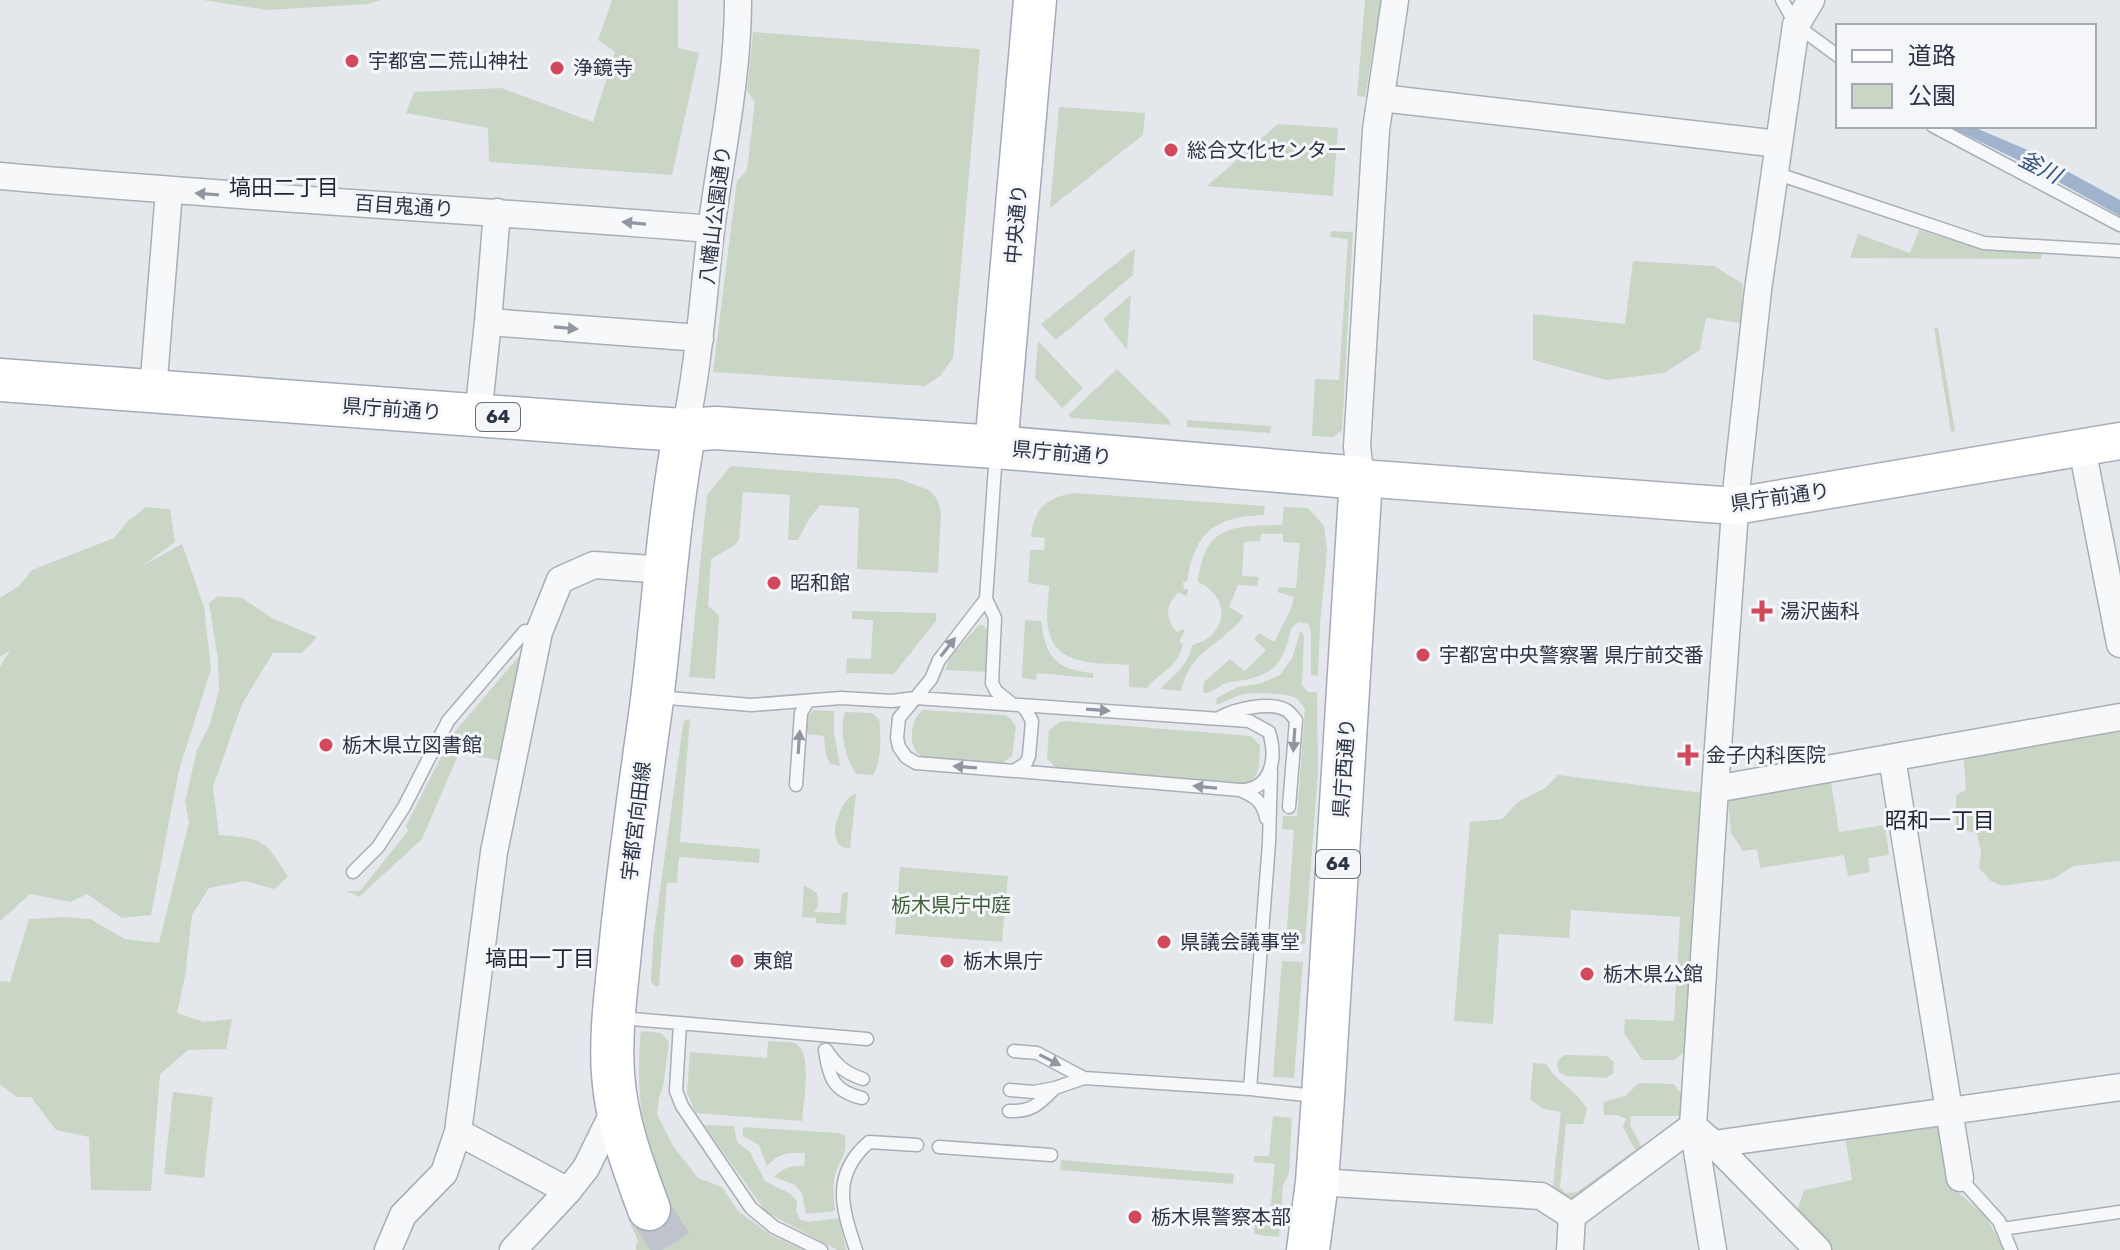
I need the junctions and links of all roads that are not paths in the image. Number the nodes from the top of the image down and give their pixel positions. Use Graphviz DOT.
graph roads {
  1 [pos="738,0"];
  2 [pos="1035,0"];
  3 [pos="1395,0"];
  4 [pos="1782,0"];
  5 [pos="1811,0"];
  6 [pos="1796,25"];
  7 [pos="1836,55"];
  8 [pos="1381,98"];
  9 [pos="1937,128"];
  10 [pos="1779,144"];
  11 [pos="1775,173"];
  12 [pos="0,176"];
  13 [pos="169,191"];
  14 [pos="497,212"];
  15 [pos="2120,225"];
  16 [pos="711,229"];
  17 [pos="2120,251"];
  18 [pos="488,322"];
  19 [pos="700,338"];
  20 [pos="0,380"];
  21 [pos="153,391"];
  22 [pos="478,416"];
  23 [pos="685,430"];
  24 [pos="2120,441"];
  25 [pos="996,447"];
  26 [pos="2082,448"];
  27 [pos="1361,478"];
  28 [pos="1735,506"];
  29 [pos="666,570"];
  30 [pos="986,599"];
  31 [pos="539,632"];
  32 [pos="2120,644"];
  33 [pos="915,698"];
  34 [pos="808,701"];
  35 [pos="1017,705"];
  36 [pos="646,715"];
  37 [pos="2120,717"];
  38 [pos="1217,719"];
  39 [pos="1892,758"];
  40 [pos="1014,771"];
  41 [pos="1271,771"];
  42 [pos="796,785"];
  43 [pos="1715,789"];
  44 [pos="1240,790"];
  45 [pos="1289,807"];
  46 [pos="1269,833"];
  47 [pos="353,872"];
  48 [pos="613,1017"];
  49 [pos="680,1023"];
  50 [pos="826,1035"];
  51 [pos="867,1039"];
  52 [pos="825,1050"];
  53 [pos="1014,1051"];
  54 [pos="1084,1078"];
  55 [pos="863,1079"];
  56 [pos="2120,1087"];
  57 [pos="1055,1088"];
  58 [pos="1250,1089"];
  59 [pos="1010,1090"];
  60 [pos="1323,1097"];
  61 [pos="862,1098"];
  62 [pos="618,1103"];
  63 [pos="1009,1111"];
  64 [pos="1948,1111"];
  65 [pos="1693,1126"];
  66 [pos="458,1132"];
  67 [pos="1714,1144"];
  68 [pos="917,1145"];
  69 [pos="939,1147"];
  70 [pos="1051,1155"];
  71 [pos="1960,1178"];
  72 [pos="1317,1182"];
  73 [pos="568,1191"];
  74 [pos="649,1209"];
  75 [pos="2120,1212"];
  76 [pos="1572,1216"];
  77 [pos="2002,1229"];
  78 [pos="388,1250"];
  79 [pos="513,1250"];
  80 [pos="821,1250"];
  81 [pos="856,1250"];
  82 [pos="1308,1250"];
  83 [pos="1570,1250"];
  84 [pos="1713,1250"];
  85 [pos="1818,1250"];
  86 [pos="2011,1250"];
  1 -- 16 [label="street, 八幡山公園通り"];
  2 -- 25 [label="main road, 中央通り"];
  3 -- 8 [label="street"];
  4 -- 6 [label="lane"];
  5 -- 6 [label="street"];
  6 -- 7 [label="lane"];
  6 -- 10 [label="street"];
  8 -- 10 [label="street"];
  8 -- 27 [label="street"];
  9 -- 15 [label="lane"];
  10 -- 11 [label="street"];
  11 -- 17 [label="lane"];
  11 -- 28 [label="street"];
  12 -- 13 [label="street, 百目鬼通り"];
  14 -- 13 [label="street, 百目鬼通り, one-way"];
  13 -- 21 [label="street"];
  16 -- 14 [label="street, 百目鬼通り, one-way"];
  14 -- 18 [label="street"];
  16 -- 19 [label="street, 八幡山公園通り"];
  18 -- 19 [label="street, one-way"];
  18 -- 22 [label="street"];
  19 -- 23 [label="street, 八幡山公園通り"];
  20 -- 21 [label="main road, 県庁前通り / 64"];
  21 -- 22 [label="main road, 県庁前通り / 64"];
  22 -- 23 [label="main road, 県庁前通り / 64"];
  23 -- 25 [label="main road, 県庁前通り / 64"];
  23 -- 29 [label="main road, 宇都宮向田線"];
  24 -- 26 [label="street, 県庁前通り"];
  25 -- 27 [label="main road, 県庁前通り / 64"];
  25 -- 30 [label="lane"];
  26 -- 28 [label="street, 県庁前通り"];
  26 -- 32 [label="street"];
  27 -- 28 [label="street, 県庁前通り"];
  27 -- 60 [label="main road, 県庁西通り / 64"];
  28 -- 43 [label="street"];
  29 -- 31 [label="street"];
  29 -- 36 [label="main road, 宇都宮向田線"];
  33 -- 30 [label="lane, one-way"];
  30 -- 35 [label="lane"];
  31 -- 47 [label="lane"];
  31 -- 66 [label="street"];
  33 -- 34 [label="lane"];
  33 -- 35 [label="lane"];
  40 -- 33 [label="lane, one-way"];
  34 -- 36 [label="lane"];
  42 -- 34 [label="lane, one-way"];
  35 -- 38 [label="lane, one-way"];
  35 -- 40 [label="lane"];
  36 -- 48 [label="main road, 宇都宮向田線"];
  37 -- 39 [label="street"];
  38 -- 41 [label="lane"];
  38 -- 45 [label="lane, one-way"];
  39 -- 43 [label="street"];
  39 -- 64 [label="street"];
  44 -- 40 [label="lane, one-way"];
  41 -- 44 [label="lane"];
  41 -- 46 [label="lane"];
  43 -- 65 [label="street"];
  44 -- 46 [label="lane"];
  46 -- 58 [label="lane"];
  48 -- 49 [label="lane"];
  48 -- 62 [label="main road, 宇都宮向田線"];
  49 -- 50 [label="lane"];
  49 -- 80 [label="lane"];
  50 -- 51 [label="lane"];
  50 -- 52 [label="lane"];
  52 -- 55 [label="lane"];
  52 -- 61 [label="lane"];
  53 -- 54 [label="lane, one-way"];
  54 -- 57 [label="lane"];
  54 -- 58 [label="lane"];
  56 -- 64 [label="street"];
  57 -- 59 [label="lane"];
  57 -- 63 [label="lane"];
  58 -- 60 [label="lane"];
  60 -- 72 [label="main road, 県庁西通り / 64"];
  62 -- 73 [label="street"];
  62 -- 74 [label="main road, 宇都宮向田線"];
  64 -- 67 [label="street"];
  64 -- 71 [label="street"];
  65 -- 67 [label="street"];
  65 -- 76 [label="street"];
  65 -- 84 [label="street"];
  66 -- 73 [label="street"];
  66 -- 78 [label="street"];
  67 -- 85 [label="street"];
  68 -- 81 [label="lane"];
  69 -- 70 [label="lane"];
  71 -- 77 [label="lane"];
  72 -- 76 [label="street"];
  72 -- 82 [label="main road, 県庁西通り / 64"];
  73 -- 79 [label="street"];
  75 -- 77 [label="lane"];
  76 -- 83 [label="street"];
  77 -- 86 [label="lane"];
}
